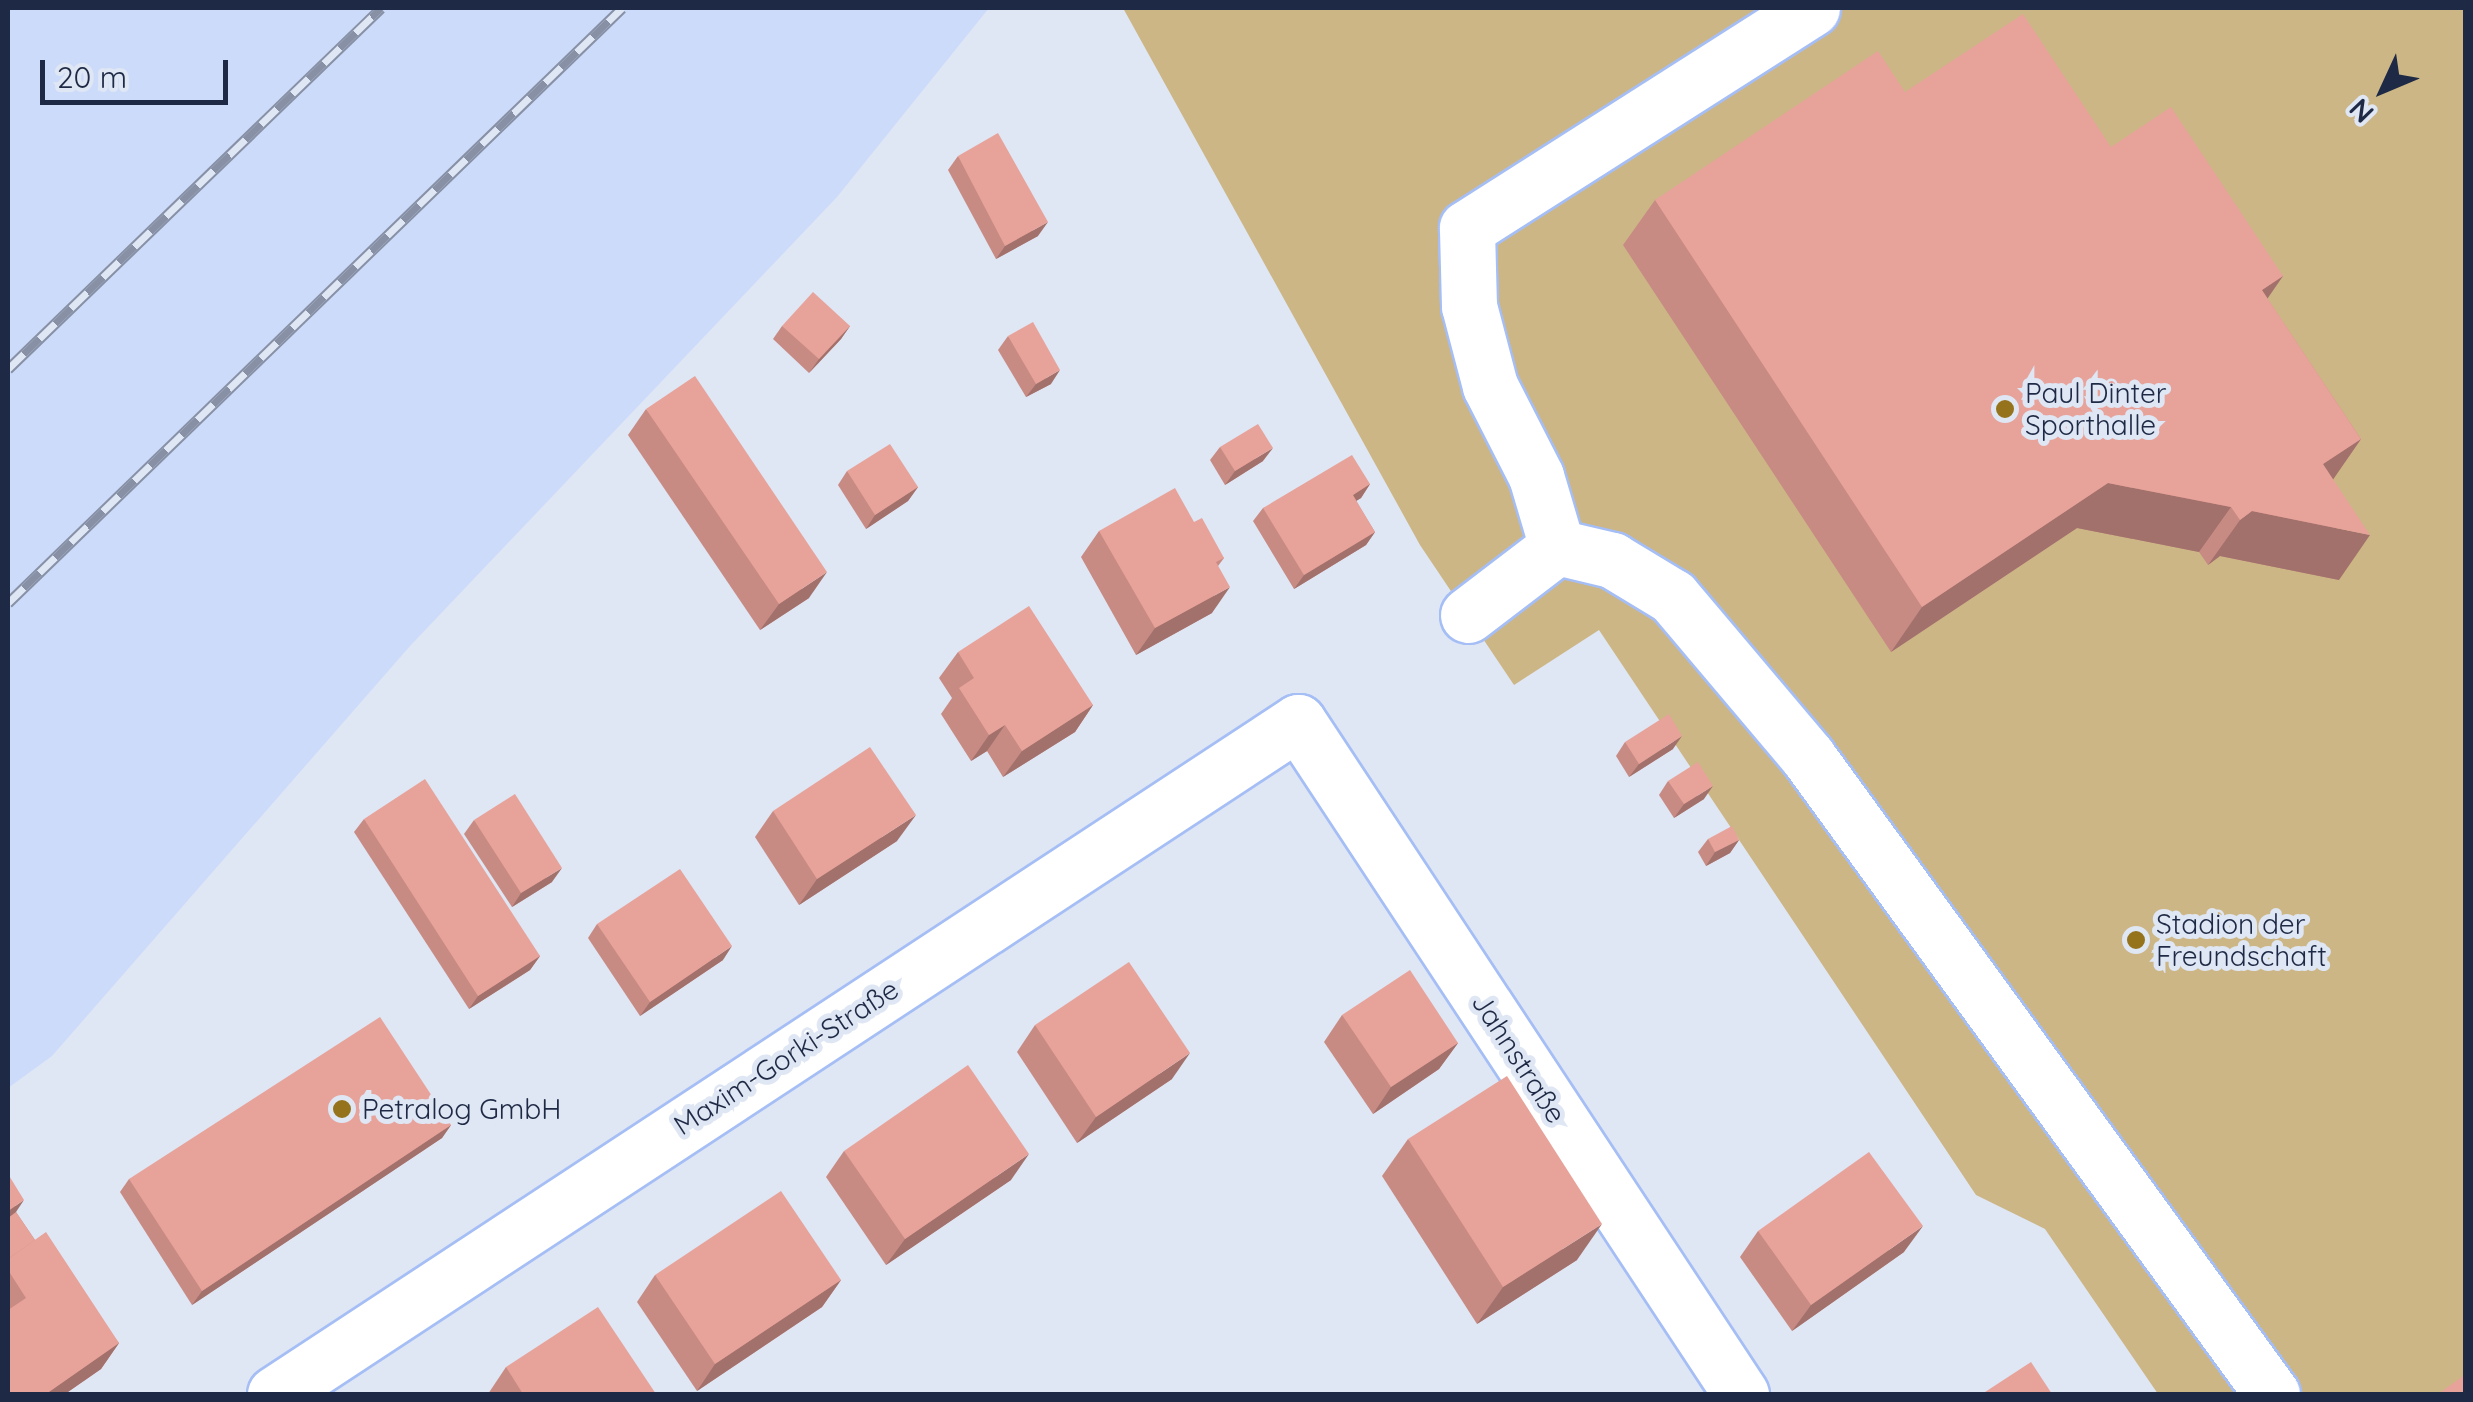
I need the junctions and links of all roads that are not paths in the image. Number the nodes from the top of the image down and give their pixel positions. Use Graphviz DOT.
graph roads {
  1 [pos="1812,8"];
  2 [pos="1557,547"];
  3 [pos="1468,614"];
  4 [pos="1298,722"];
  5 [pos="275,1394"];
  6 [pos="1741,1394"];
  7 [pos="2272,1394"];
  1 -- 2 [label="street"];
  2 -- 3 [label="street"];
  2 -- 7 [label="street"];
  4 -- 5 [label="street, Maxim-Gorki-Straße"];
  4 -- 6 [label="street, Jahnstraße"];
}
